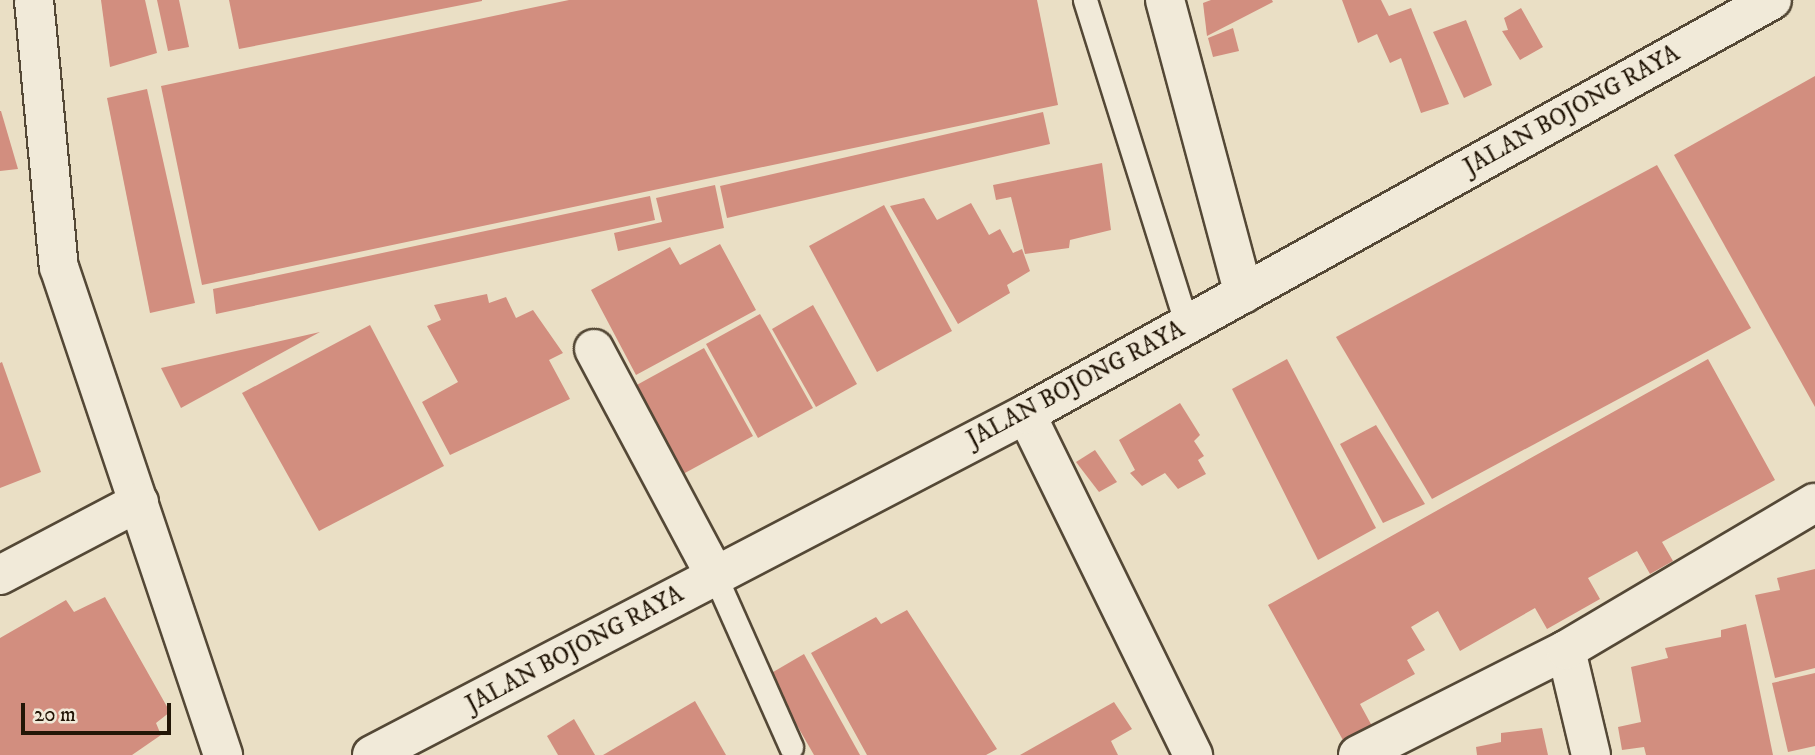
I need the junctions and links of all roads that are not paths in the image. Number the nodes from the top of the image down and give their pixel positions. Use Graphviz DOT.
graph roads {
  1 [pos="34,0"];
  2 [pos="1085,0"];
  3 [pos="1165,0"];
  4 [pos="1772,0"];
  5 [pos="1244,294"];
  6 [pos="1187,326"];
  7 [pos="594,349"];
  8 [pos="1026,414"];
  9 [pos="139,502"];
  10 [pos="1815,503"];
  11 [pos="0,575"];
  12 [pos="715,576"];
  13 [pos="1566,650"];
  14 [pos="791,747"];
  15 [pos="223,755"];
  16 [pos="372,755"];
  17 [pos="1193,755"];
  18 [pos="1358,755"];
  19 [pos="1591,755"];
  1 -- 9 [label="street"];
  2 -- 6 [label="lane"];
  3 -- 5 [label="street"];
  4 -- 5 [label="street, JALAN BOJONG RAYA"];
  5 -- 6 [label="street, JALAN BOJONG RAYA"];
  6 -- 8 [label="street, JALAN BOJONG RAYA"];
  7 -- 12 [label="street"];
  8 -- 12 [label="street, JALAN BOJONG RAYA"];
  8 -- 17 [label="street"];
  9 -- 11 [label="street"];
  9 -- 15 [label="street"];
  10 -- 13 [label="street"];
  12 -- 14 [label="lane"];
  12 -- 16 [label="street, JALAN BOJONG RAYA"];
  13 -- 18 [label="street"];
  13 -- 19 [label="street"];
}
